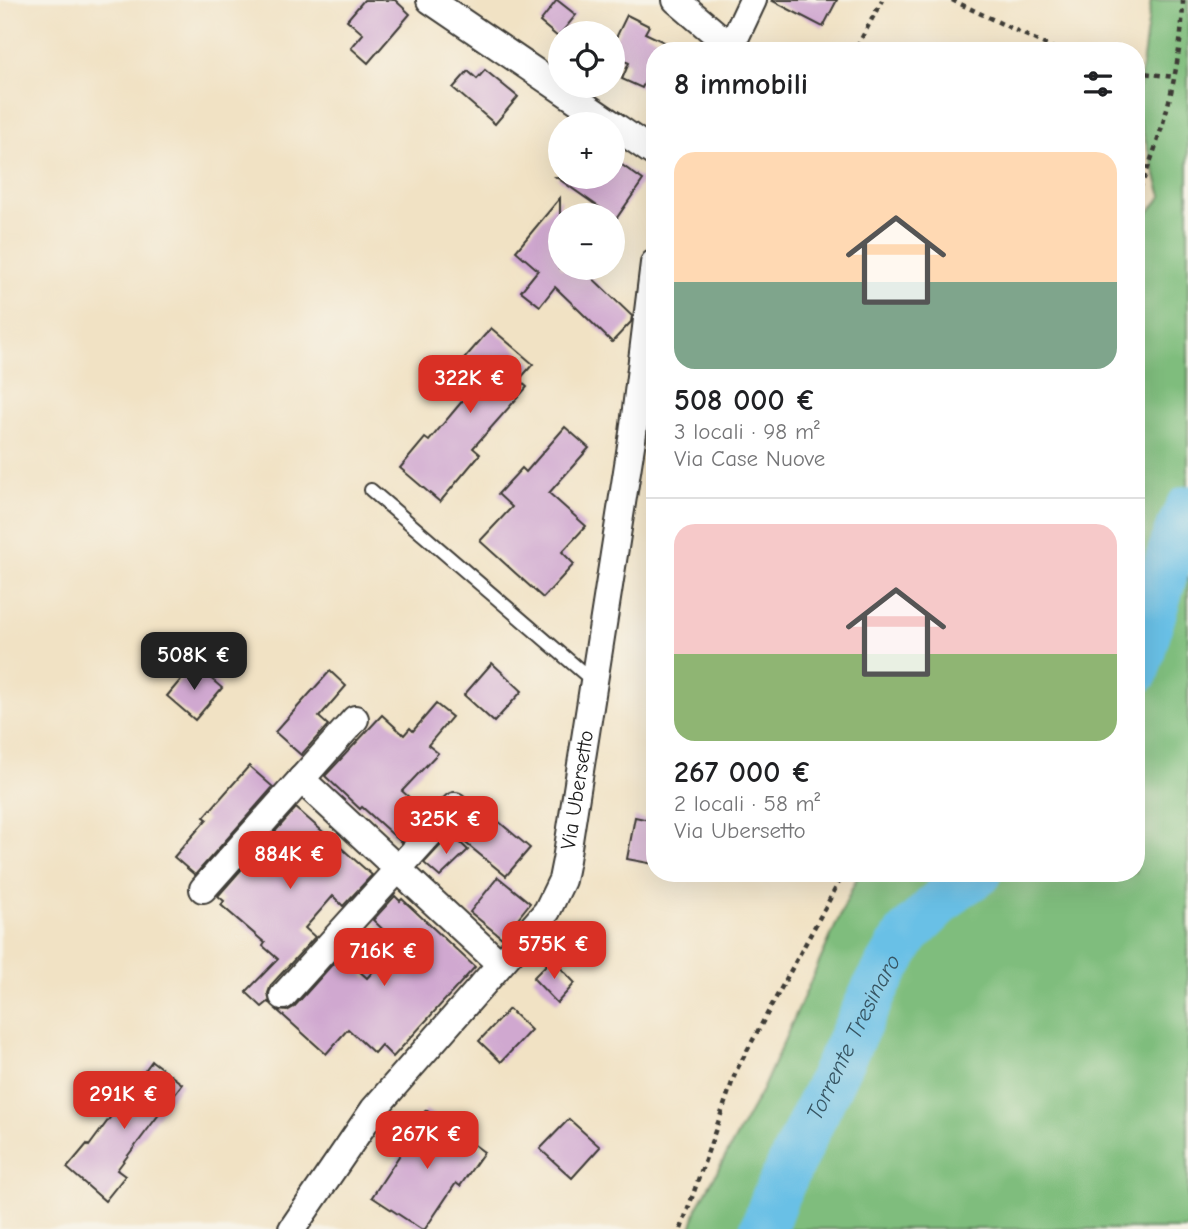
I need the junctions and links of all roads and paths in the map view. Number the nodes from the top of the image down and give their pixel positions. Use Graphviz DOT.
graph roads {
  1 [pos="430,0"];
  2 [pos="676,0"];
  3 [pos="754,0"];
  4 [pos="882,0"];
  5 [pos="952,0"];
  6 [pos="1183,0"];
  7 [pos="722,42"];
  8 [pos="733,42"];
  9 [pos="860,42"];
  10 [pos="1040,42"];
  11 [pos="1145,73"];
  12 [pos="1174,77"];
  13 [pos="594,112"];
  14 [pos="625,133"];
  15 [pos="646,147"];
  16 [pos="1145,172"];
  17 [pos="646,328"];
  18 [pos="371,490"];
  19 [pos="594,682"];
  20 [pos="355,719"];
  21 [pos="301,779"];
  22 [pos="455,806"];
  23 [pos="398,870"];
  24 [pos="839,882"];
  25 [pos="203,889"];
  26 [pos="499,964"];
  27 [pos="283,996"];
  28 [pos="292,1229"];
  29 [pos="681,1229"];
  1 -- 13 [label="street"];
  2 -- 7 [label="street"];
  3 -- 8 [label="street"];
  4 -- 9 [label="path"];
  5 -- 10 [label="path"];
  6 -- 12 [label="path"];
  11 -- 12 [label="path"];
  12 -- 16 [label="path"];
  14 -- 15 [label="street"];
  17 -- 19 [label="street, Via Ubersetto"];
  18 -- 19 [label="lane"];
  19 -- 26 [label="street, Via Ubersetto"];
  20 -- 21 [label="street"];
  21 -- 23 [label="street"];
  21 -- 25 [label="street"];
  22 -- 23 [label="street"];
  23 -- 26 [label="street"];
  23 -- 27 [label="street"];
  24 -- 29 [label="path"];
  26 -- 28 [label="street, Via Ubersetto"];
}
